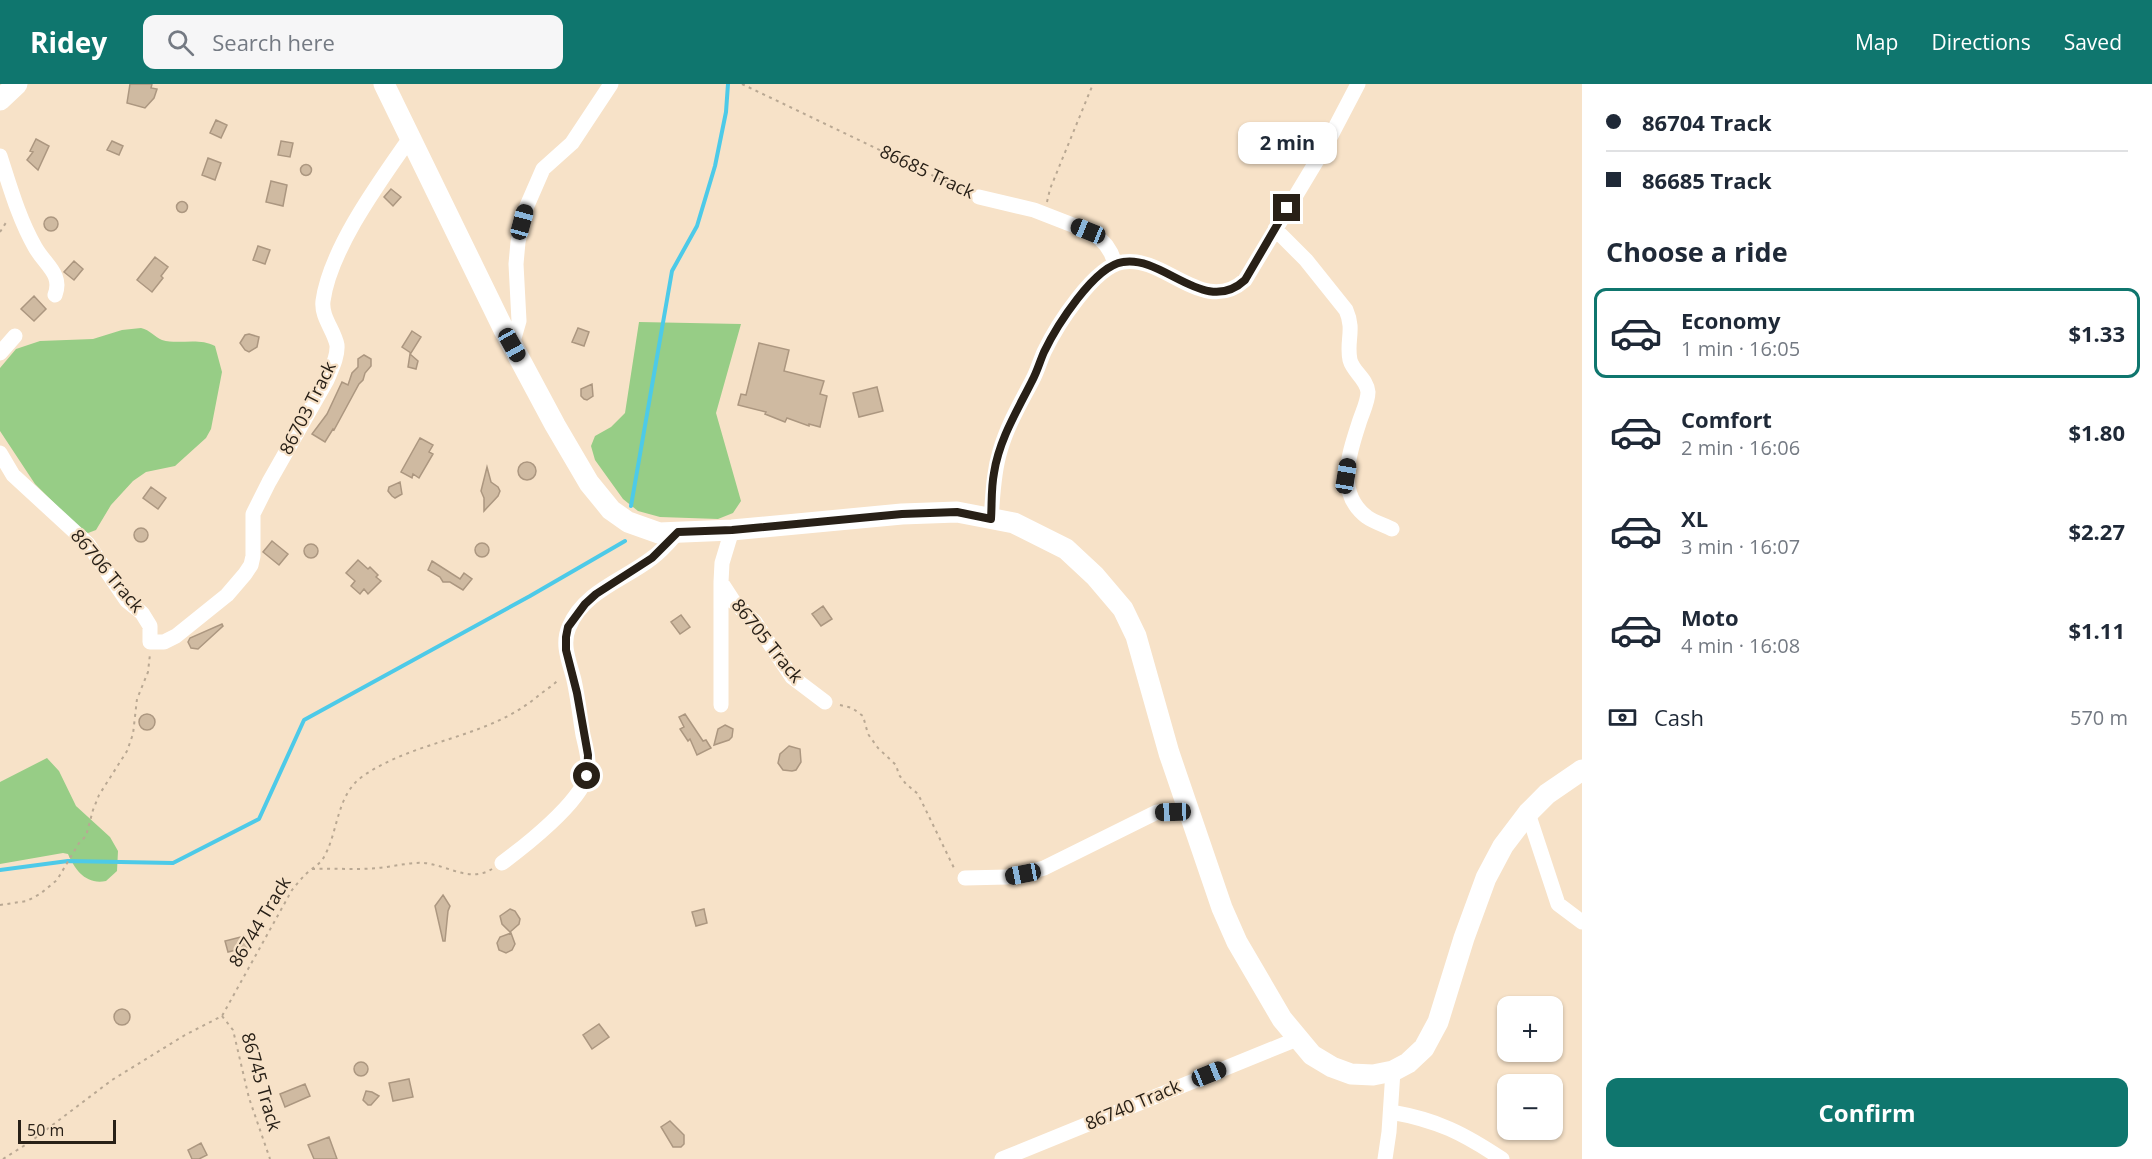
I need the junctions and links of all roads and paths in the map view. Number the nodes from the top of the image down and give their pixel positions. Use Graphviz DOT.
graph roads {
  1 [pos="17,84"];
  2 [pos="384,84"];
  3 [pos="611,84"];
  4 [pos="742,84"];
  5 [pos="1093,84"];
  6 [pos="1358,84"];
  7 [pos="0,100"];
  8 [pos="410,138"];
  9 [pos="0,156"];
  10 [pos="979,197"];
  11 [pos="1053,208"];
  12 [pos="1275,229"];
  13 [pos="1113,258"];
  14 [pos="55,295"];
  15 [pos="15,336"];
  16 [pos="512,345"];
  17 [pos="0,353"];
  18 [pos="0,453"];
  19 [pos="6,476"];
  20 [pos="991,519"];
  21 [pos="1392,529"];
  22 [pos="732,530"];
  23 [pos="678,532"];
  24 [pos="721,582"];
  25 [pos="150,642"];
  26 [pos="566,650"];
  27 [pos="825,702"];
  28 [pos="721,705"];
  29 [pos="1582,770"];
  30 [pos="1189,811"];
  31 [pos="1528,813"];
  32 [pos="502,863"];
  33 [pos="311,869"];
  34 [pos="965,878"];
  35 [pos="0,905"];
  36 [pos="1582,922"];
  37 [pos="222,1016"];
  38 [pos="1297,1039"];
  39 [pos="1394,1071"];
  40 [pos="1391,1112"];
  41 [pos="3,1159"];
  42 [pos="270,1159"];
  43 [pos="1002,1159"];
  44 [pos="1385,1159"];
  45 [pos="1502,1159"];
  1 -- 7 [label="street"];
  2 -- 8 [label="street"];
  3 -- 16 [label="street"];
  4 -- 10 [label="path, 86685 Track"];
  5 -- 11 [label="path"];
  6 -- 12 [label="street"];
  8 -- 16 [label="street"];
  8 -- 25 [label="street, 86703 Track"];
  9 -- 14 [label="street"];
  10 -- 13 [label="street, 86685 Track"];
  12 -- 13 [label="street"];
  12 -- 21 [label="street"];
  13 -- 20 [label="street"];
  15 -- 17 [label="street"];
  16 -- 23 [label="street"];
  18 -- 19 [label="street, 86706 Track"];
  19 -- 25 [label="street, 86706 Track"];
  20 -- 22 [label="street"];
  20 -- 30 [label="street"];
  22 -- 23 [label="street"];
  22 -- 24 [label="street, 86705 Track"];
  23 -- 26 [label="street"];
  24 -- 27 [label="street, 86705 Track"];
  24 -- 28 [label="street"];
  25 -- 35 [label="path"];
  26 -- 32 [label="street"];
  26 -- 33 [label="path, 86744 Track"];
  27 -- 34 [label="path"];
  29 -- 31 [label="street"];
  30 -- 34 [label="street"];
  30 -- 38 [label="street"];
  31 -- 36 [label="street"];
  31 -- 39 [label="street"];
  32 -- 33 [label="path"];
  33 -- 37 [label="path, 86744 Track"];
  37 -- 41 [label="path"];
  37 -- 42 [label="path, 86745 Track"];
  38 -- 39 [label="street"];
  38 -- 43 [label="street, 86740 Track"];
  39 -- 40 [label="street"];
  40 -- 44 [label="street"];
  40 -- 45 [label="street"];
}
